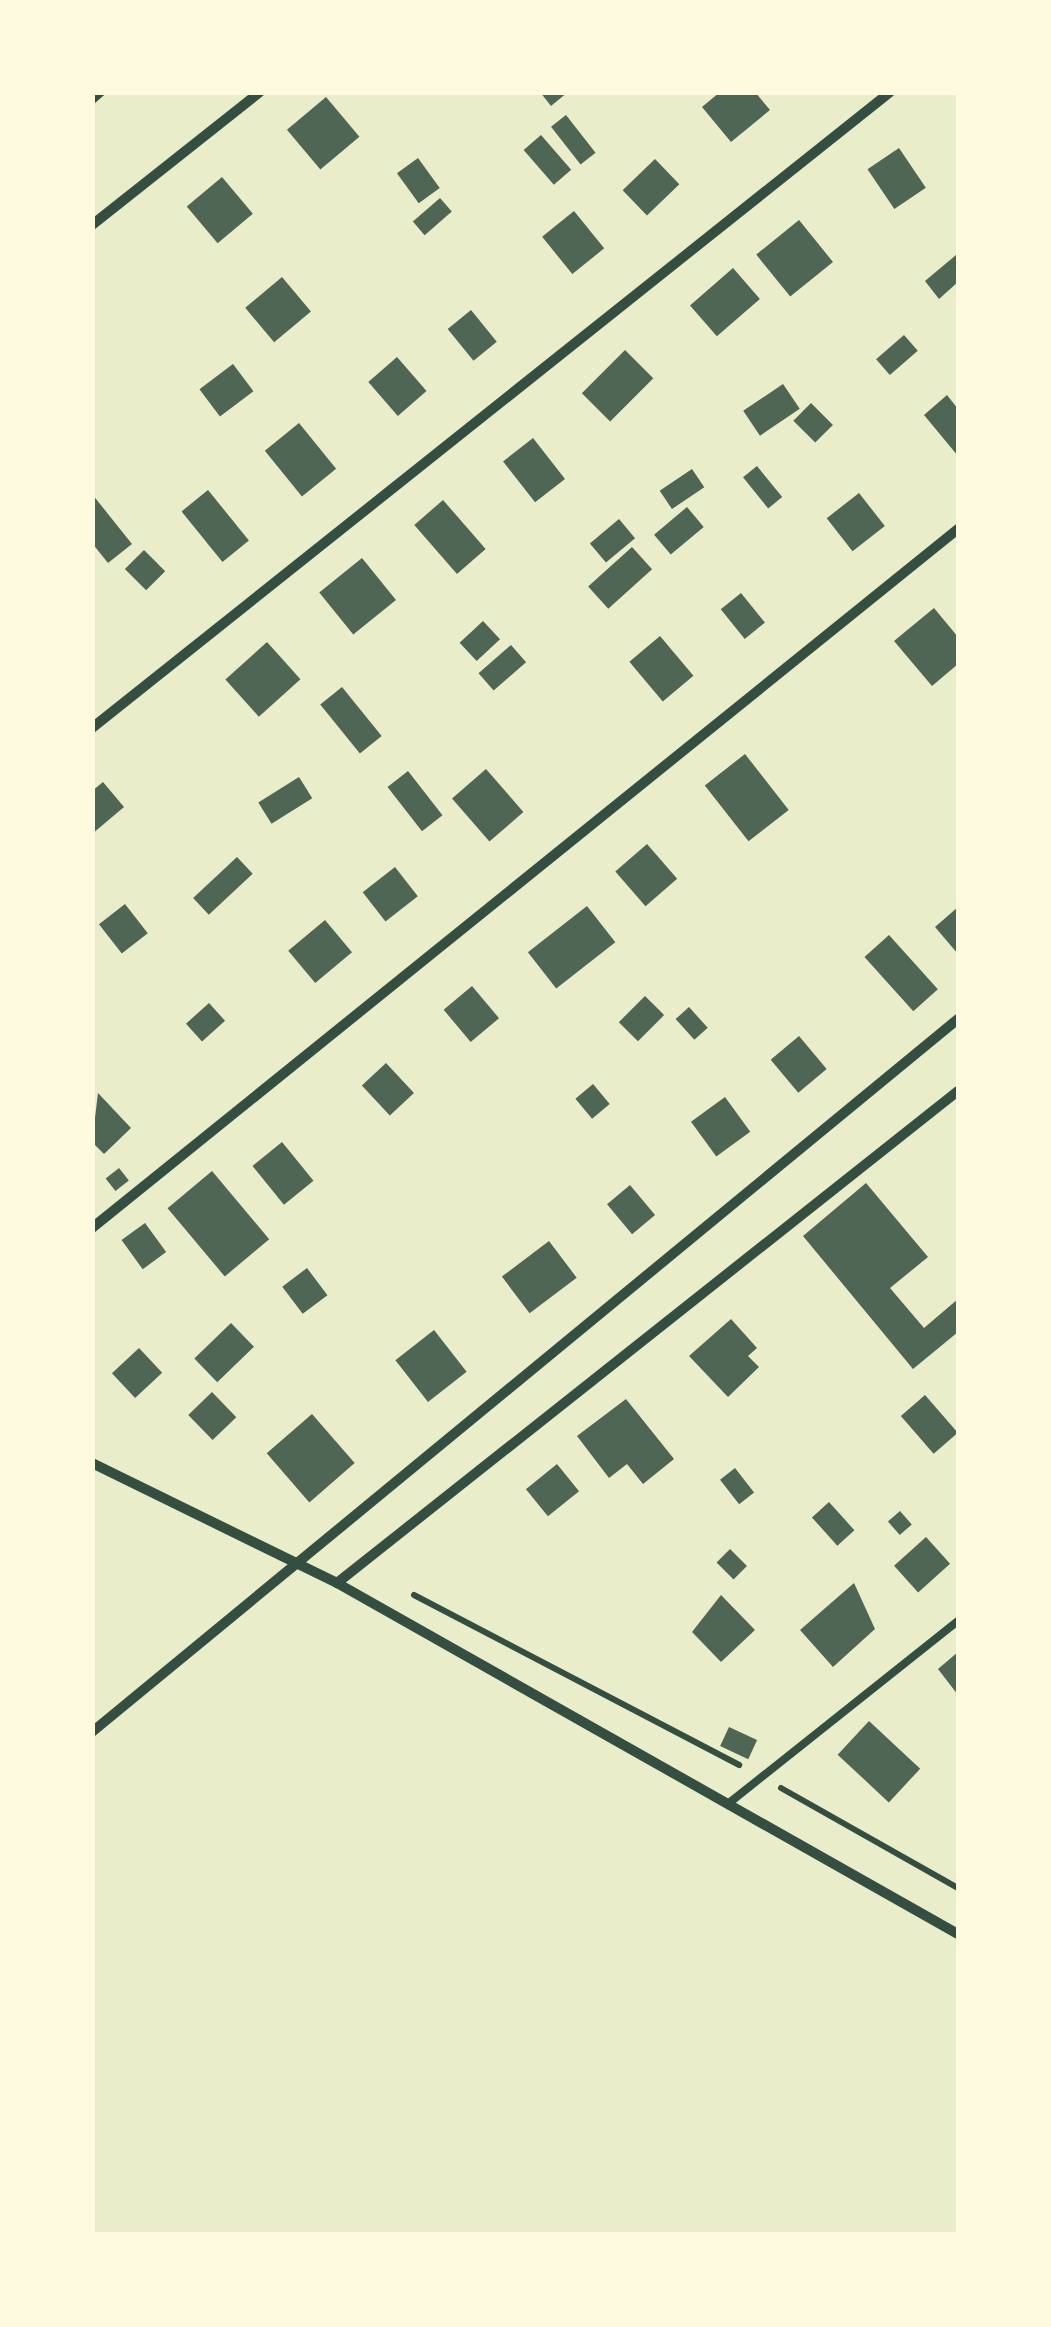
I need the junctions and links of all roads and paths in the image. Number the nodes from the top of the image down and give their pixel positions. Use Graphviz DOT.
graph roads {
  1 [pos="100,92"];
  2 [pos="260,92"];
  3 [pos="890,92"];
  4 [pos="92,99"];
  5 [pos="92,225"];
  6 [pos="958,529"];
  7 [pos="92,728"];
  8 [pos="958,1019"];
  9 [pos="958,1090"];
  10 [pos="92,1228"];
  11 [pos="92,1463"];
  12 [pos="300,1566"];
  13 [pos="358,1566"];
  14 [pos="337,1583"];
  15 [pos="958,1621"];
  16 [pos="92,1732"];
  17 [pos="762,1777"];
  18 [pos="730,1803"];
  19 [pos="958,1888"];
  20 [pos="958,1934"];
  1 -- 4 [label="street"];
  2 -- 5 [label="street"];
  3 -- 7 [label="street"];
  6 -- 10 [label="street"];
  8 -- 12 [label="street"];
  9 -- 13 [label="street"];
  11 -- 12 [label="street"];
  12 -- 14 [label="street"];
  12 -- 16 [label="street"];
  13 -- 14 [label="street"];
  13 -- 17 [label="path"];
  14 -- 18 [label="street"];
  15 -- 17 [label="lane"];
  17 -- 18 [label="lane"];
  17 -- 19 [label="path"];
  18 -- 20 [label="street"];
}
